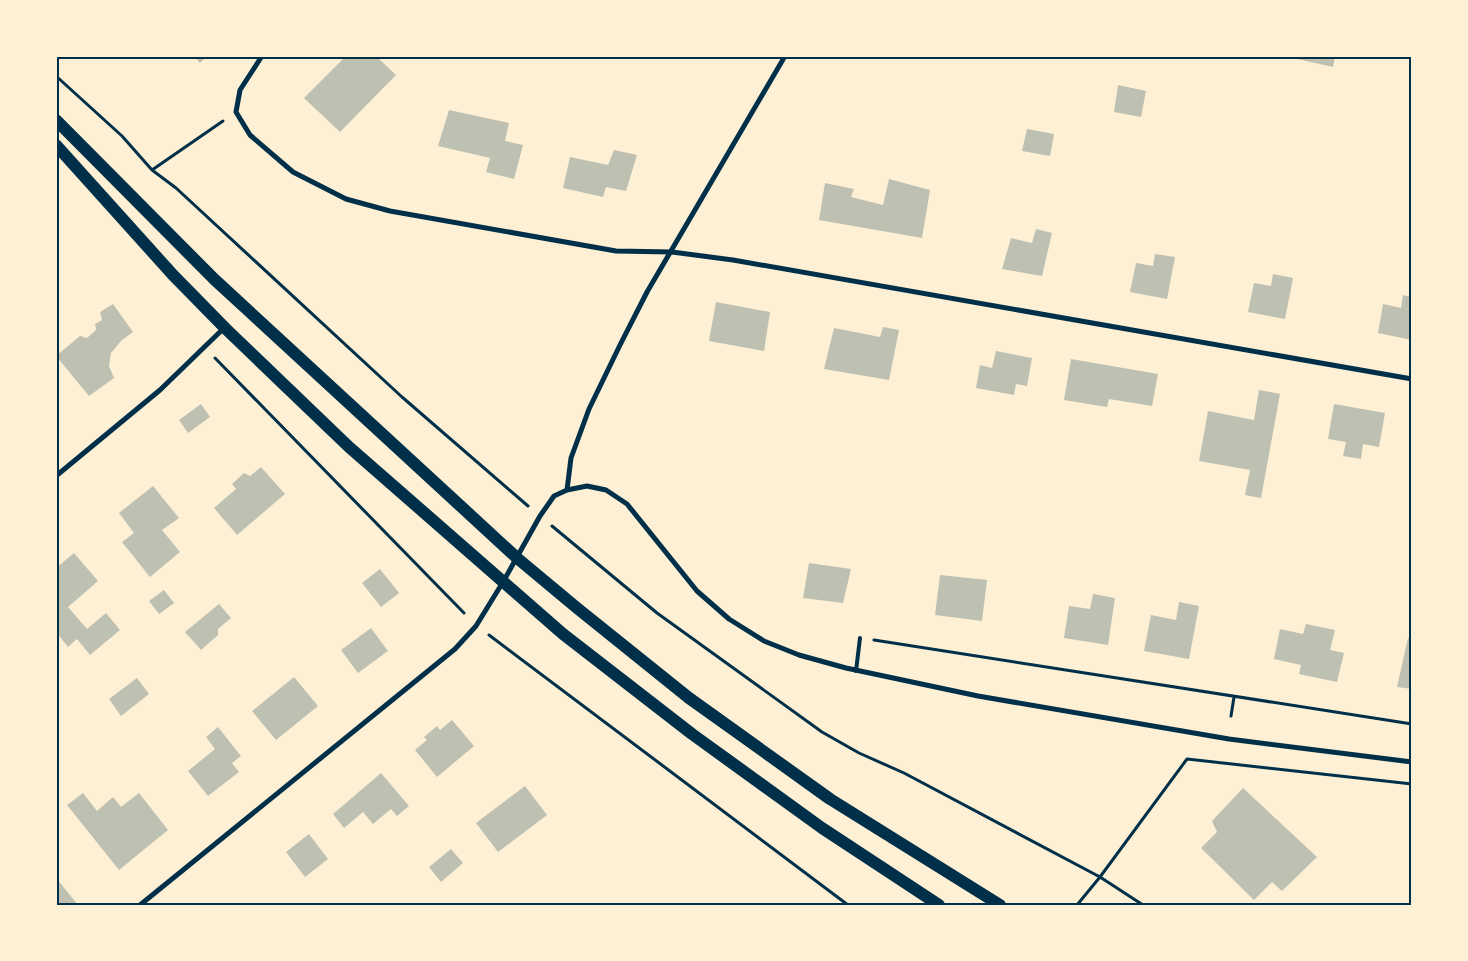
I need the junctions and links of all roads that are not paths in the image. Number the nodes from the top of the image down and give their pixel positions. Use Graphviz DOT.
graph roads {
  1 [pos="262,56"];
  2 [pos="785,56"];
  3 [pos="56,120"];
  4 [pos="56,145"];
  5 [pos="672,252"];
  6 [pos="225,328"];
  7 [pos="1412,379"];
  8 [pos="56,476"];
  9 [pos="567,490"];
  10 [pos="517,558"];
  11 [pos="503,582"];
  12 [pos="860,638"];
  13 [pos="856,671"];
  14 [pos="1412,762"];
  15 [pos="140,905"];
  16 [pos="939,905"];
  17 [pos="1000,905"];
  1 -- 5 [label="street"];
  2 -- 5 [label="street"];
  3 -- 10 [label="main road"];
  4 -- 6 [label="main road"];
  5 -- 7 [label="street"];
  5 -- 9 [label="street"];
  6 -- 8 [label="street"];
  6 -- 11 [label="main road"];
  9 -- 10 [label="street"];
  9 -- 13 [label="street"];
  10 -- 11 [label="street"];
  10 -- 17 [label="main road"];
  11 -- 15 [label="street"];
  11 -- 16 [label="main road"];
  12 -- 13 [label="lane"];
  13 -- 14 [label="street"];
}
